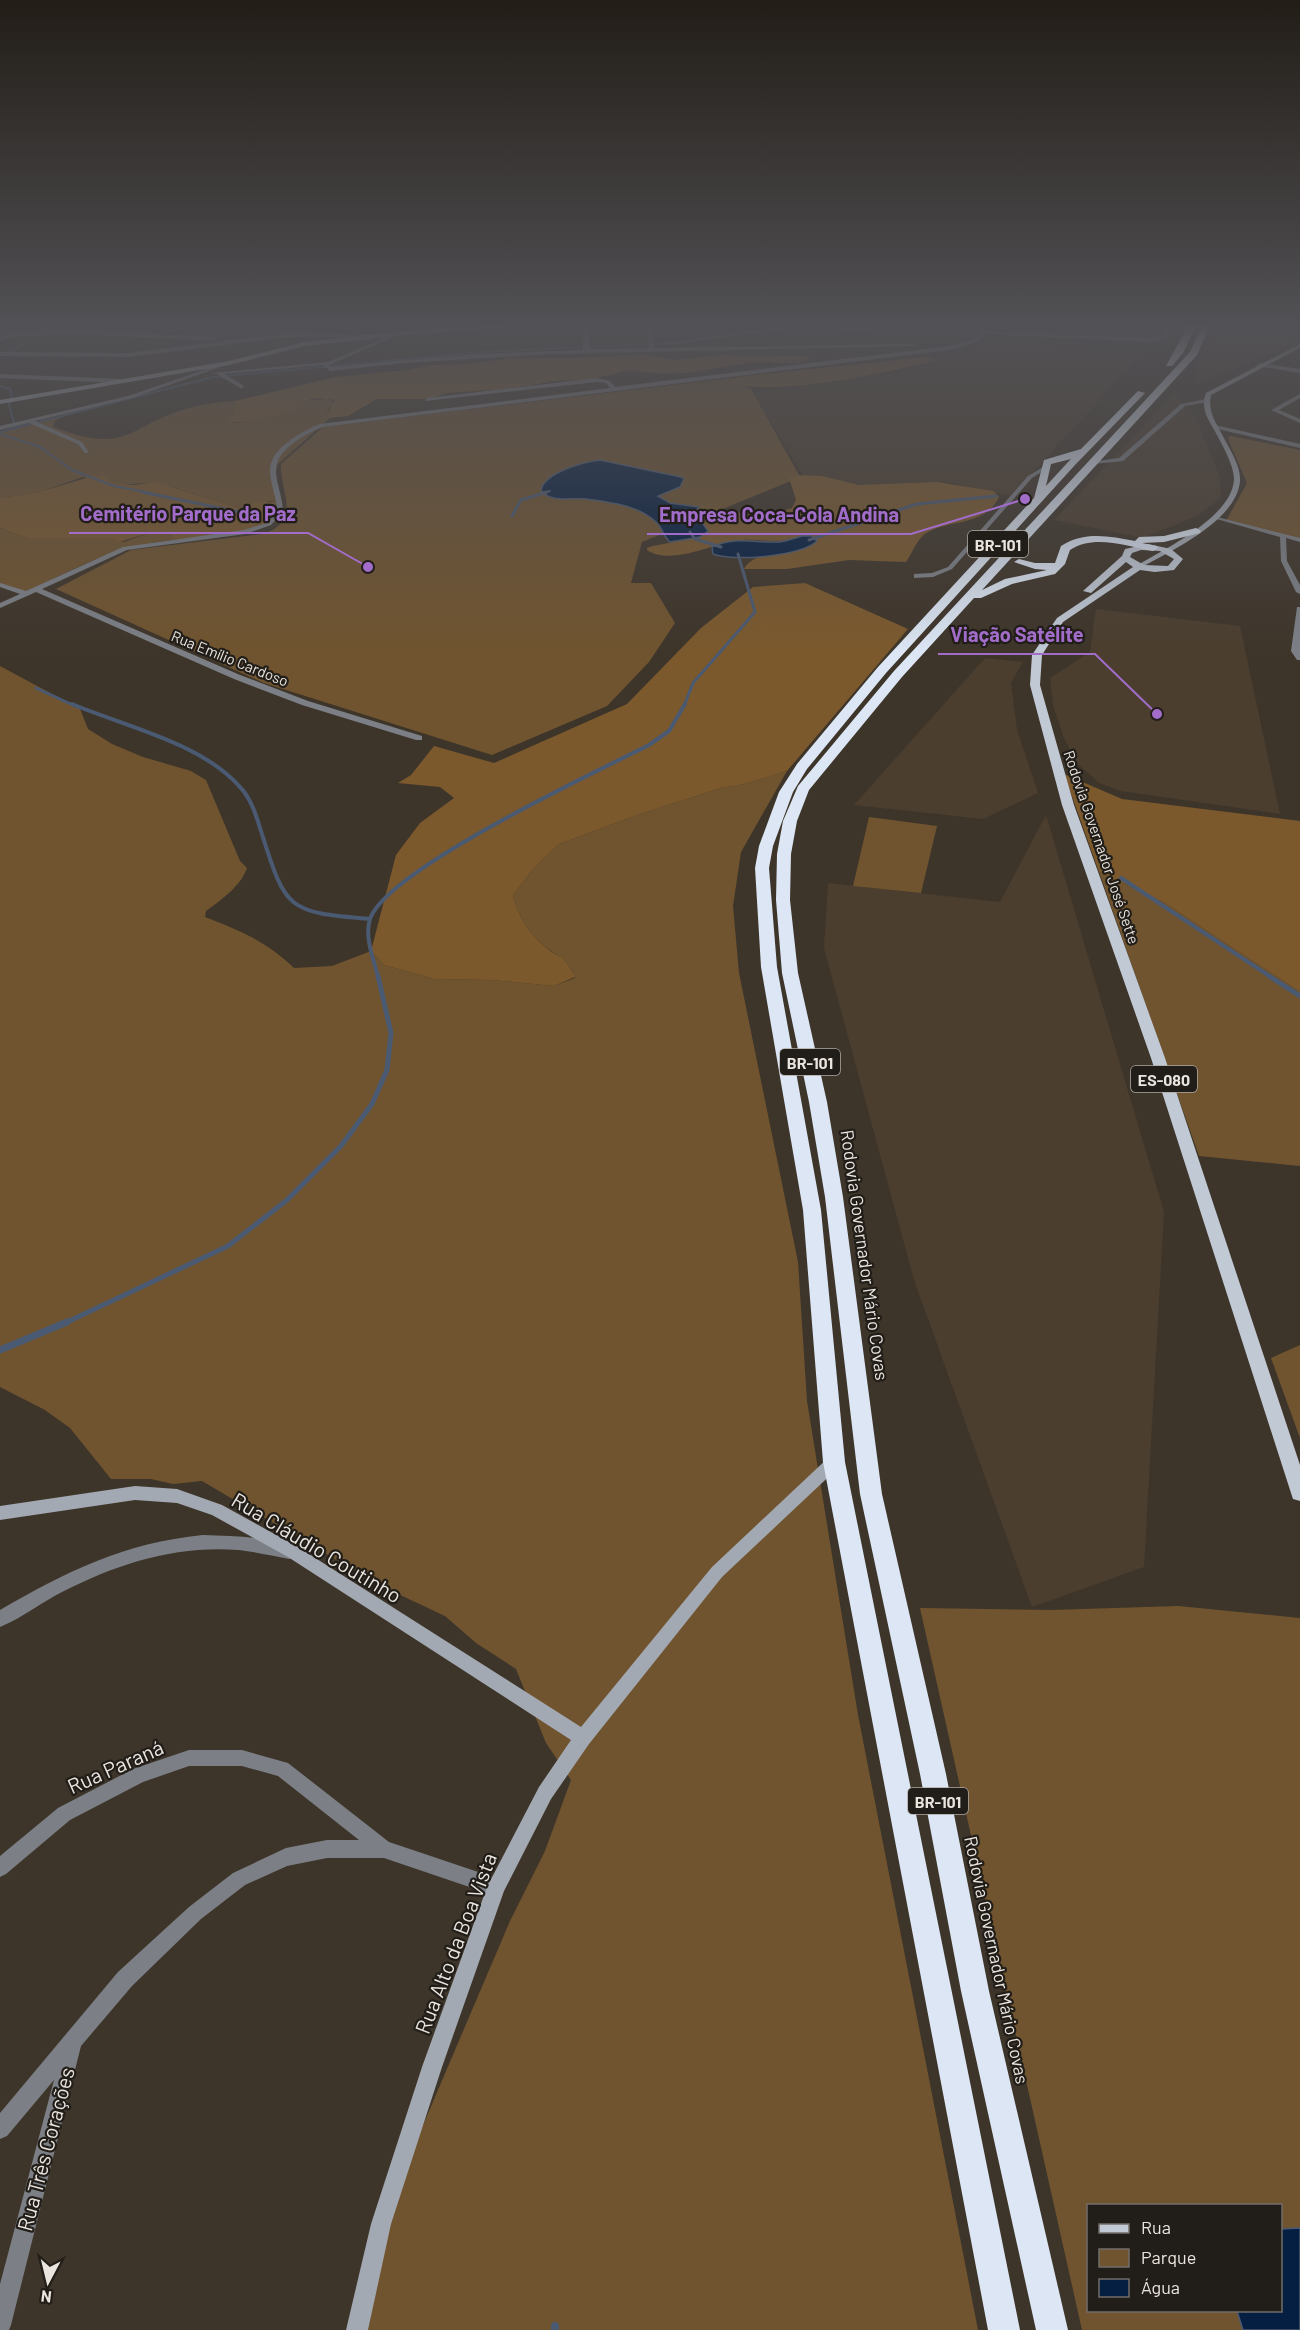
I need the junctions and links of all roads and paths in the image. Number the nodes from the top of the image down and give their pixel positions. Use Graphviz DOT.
graph roads {
  1 [pos="61,435"];
  2 [pos="306,435"];
  3 [pos="1099,435"];
  4 [pos="1118,435"];
  5 [pos="1149,435"];
  6 [pos="1219,435"];
  7 [pos="1250,435"];
  8 [pos="1093,441"];
  9 [pos="1300,446"];
  10 [pos="87,452"];
  11 [pos="1056,460"];
  12 [pos="1093,462"];
  13 [pos="1072,463"];
  14 [pos="1044,473"];
  15 [pos="1081,474"];
  16 [pos="1036,502"];
  17 [pos="1215,517"];
  18 [pos="1013,528"];
  19 [pos="1196,531"];
  20 [pos="1283,536"];
  21 [pos="1102,540"];
  22 [pos="1300,540"];
  23 [pos="1178,543"];
  24 [pos="1017,546"];
  25 [pos="1153,548"];
  26 [pos="1170,552"];
  27 [pos="1127,554"];
  28 [pos="1061,561"];
  29 [pos="1019,562"];
  30 [pos="1140,566"];
  31 [pos="1155,569"];
  32 [pos="917,576"];
  33 [pos="988,579"];
  34 [pos="1014,580"];
  35 [pos="1114,583"];
  36 [pos="0,585"];
  37 [pos="37,590"];
  38 [pos="1300,592"];
  39 [pos="26,594"];
  40 [pos="965,602"];
  41 [pos="0,606"];
  42 [pos="1081,606"];
  43 [pos="1300,609"];
  44 [pos="1300,658"];
  45 [pos="419,738"];
  46 [pos="834,1462"];
  47 [pos="1300,1493"];
  48 [pos="0,1513"];
  49 [pos="293,1552"];
  50 [pos="0,1619"];
  51 [pos="583,1738"];
  52 [pos="384,1849"];
  53 [pos="0,1868"];
  54 [pos="496,1887"];
  55 [pos="73,2043"];
  56 [pos="0,2129"];
  57 [pos="0,2325"];
  58 [pos="357,2330"];
  59 [pos="1004,2330"];
  60 [pos="1052,2330"];
  1 -- 10 [label="street"];
  2 -- 37 [label="street"];
  3 -- 8 [label="highway, BR-101"];
  4 -- 12 [label="highway, Rodovia Governador Mário Covas / BR-101"];
  5 -- 12 [label="street"];
  6 -- 17 [label="street"];
  7 -- 9 [label="street"];
  8 -- 11 [label="highway"];
  8 -- 13 [label="highway, BR-101"];
  11 -- 13 [label="highway"];
  11 -- 14 [label="highway"];
  12 -- 15 [label="highway, Rodovia Governador Mário Covas / BR-101"];
  13 -- 15 [label="highway"];
  13 -- 16 [label="highway, BR-101"];
  14 -- 16 [label="highway"];
  14 -- 32 [label="street"];
  15 -- 24 [label="highway, Rodovia Governador Mário Covas / BR-101"];
  16 -- 18 [label="highway, BR-101"];
  17 -- 19 [label="street"];
  17 -- 20 [label="street"];
  18 -- 33 [label="highway"];
  18 -- 46 [label="highway, BR-101"];
  19 -- 21 [label="highway"];
  19 -- 23 [label="street"];
  20 -- 22 [label="street"];
  20 -- 38 [label="street"];
  21 -- 25 [label="highway"];
  21 -- 27 [label="highway"];
  21 -- 28 [label="highway"];
  23 -- 26 [label="main road"];
  24 -- 29 [label="highway"];
  24 -- 33 [label="highway, Rodovia Governador Mário Covas / BR-101"];
  25 -- 26 [label="main road"];
  25 -- 27 [label="main road"];
  26 -- 30 [label="street, Rodovia Governador José Sette / ES-080"];
  26 -- 31 [label="main road"];
  27 -- 30 [label="main road"];
  27 -- 42 [label="main road"];
  28 -- 29 [label="highway"];
  28 -- 34 [label="highway"];
  29 -- 34 [label="highway"];
  30 -- 31 [label="main road"];
  30 -- 35 [label="main road, Rodovia Governador José Sette / ES-080"];
  31 -- 35 [label="main road"];
  33 -- 34 [label="highway"];
  33 -- 40 [label="highway, Rodovia Governador Mário Covas / BR-101"];
  34 -- 40 [label="highway"];
  35 -- 42 [label="main road, Rodovia Governador José Sette / ES-080"];
  36 -- 39 [label="street"];
  37 -- 39 [label="street"];
  37 -- 45 [label="street, Rua Emílio Cardoso"];
  39 -- 41 [label="street"];
  40 -- 60 [label="highway, Rodovia Governador Mário Covas / BR-101"];
  42 -- 47 [label="main road, Rodovia Governador José Sette / ES-080"];
  43 -- 44 [label="street"];
  46 -- 51 [label="street, Rua Alto da Boa Vista"];
  46 -- 59 [label="highway, BR-101"];
  48 -- 49 [label="street, Rua Cláudio Coutinho"];
  49 -- 50 [label="street"];
  49 -- 51 [label="street, Rua Cláudio Coutinho"];
  51 -- 54 [label="street, Rua Alto da Boa Vista"];
  52 -- 53 [label="street, Rua Paraná"];
  52 -- 54 [label="street"];
  52 -- 55 [label="street"];
  54 -- 58 [label="street, Rua Alto da Boa Vista"];
  55 -- 56 [label="street"];
  55 -- 57 [label="street, Rua Três Corações"];
}
